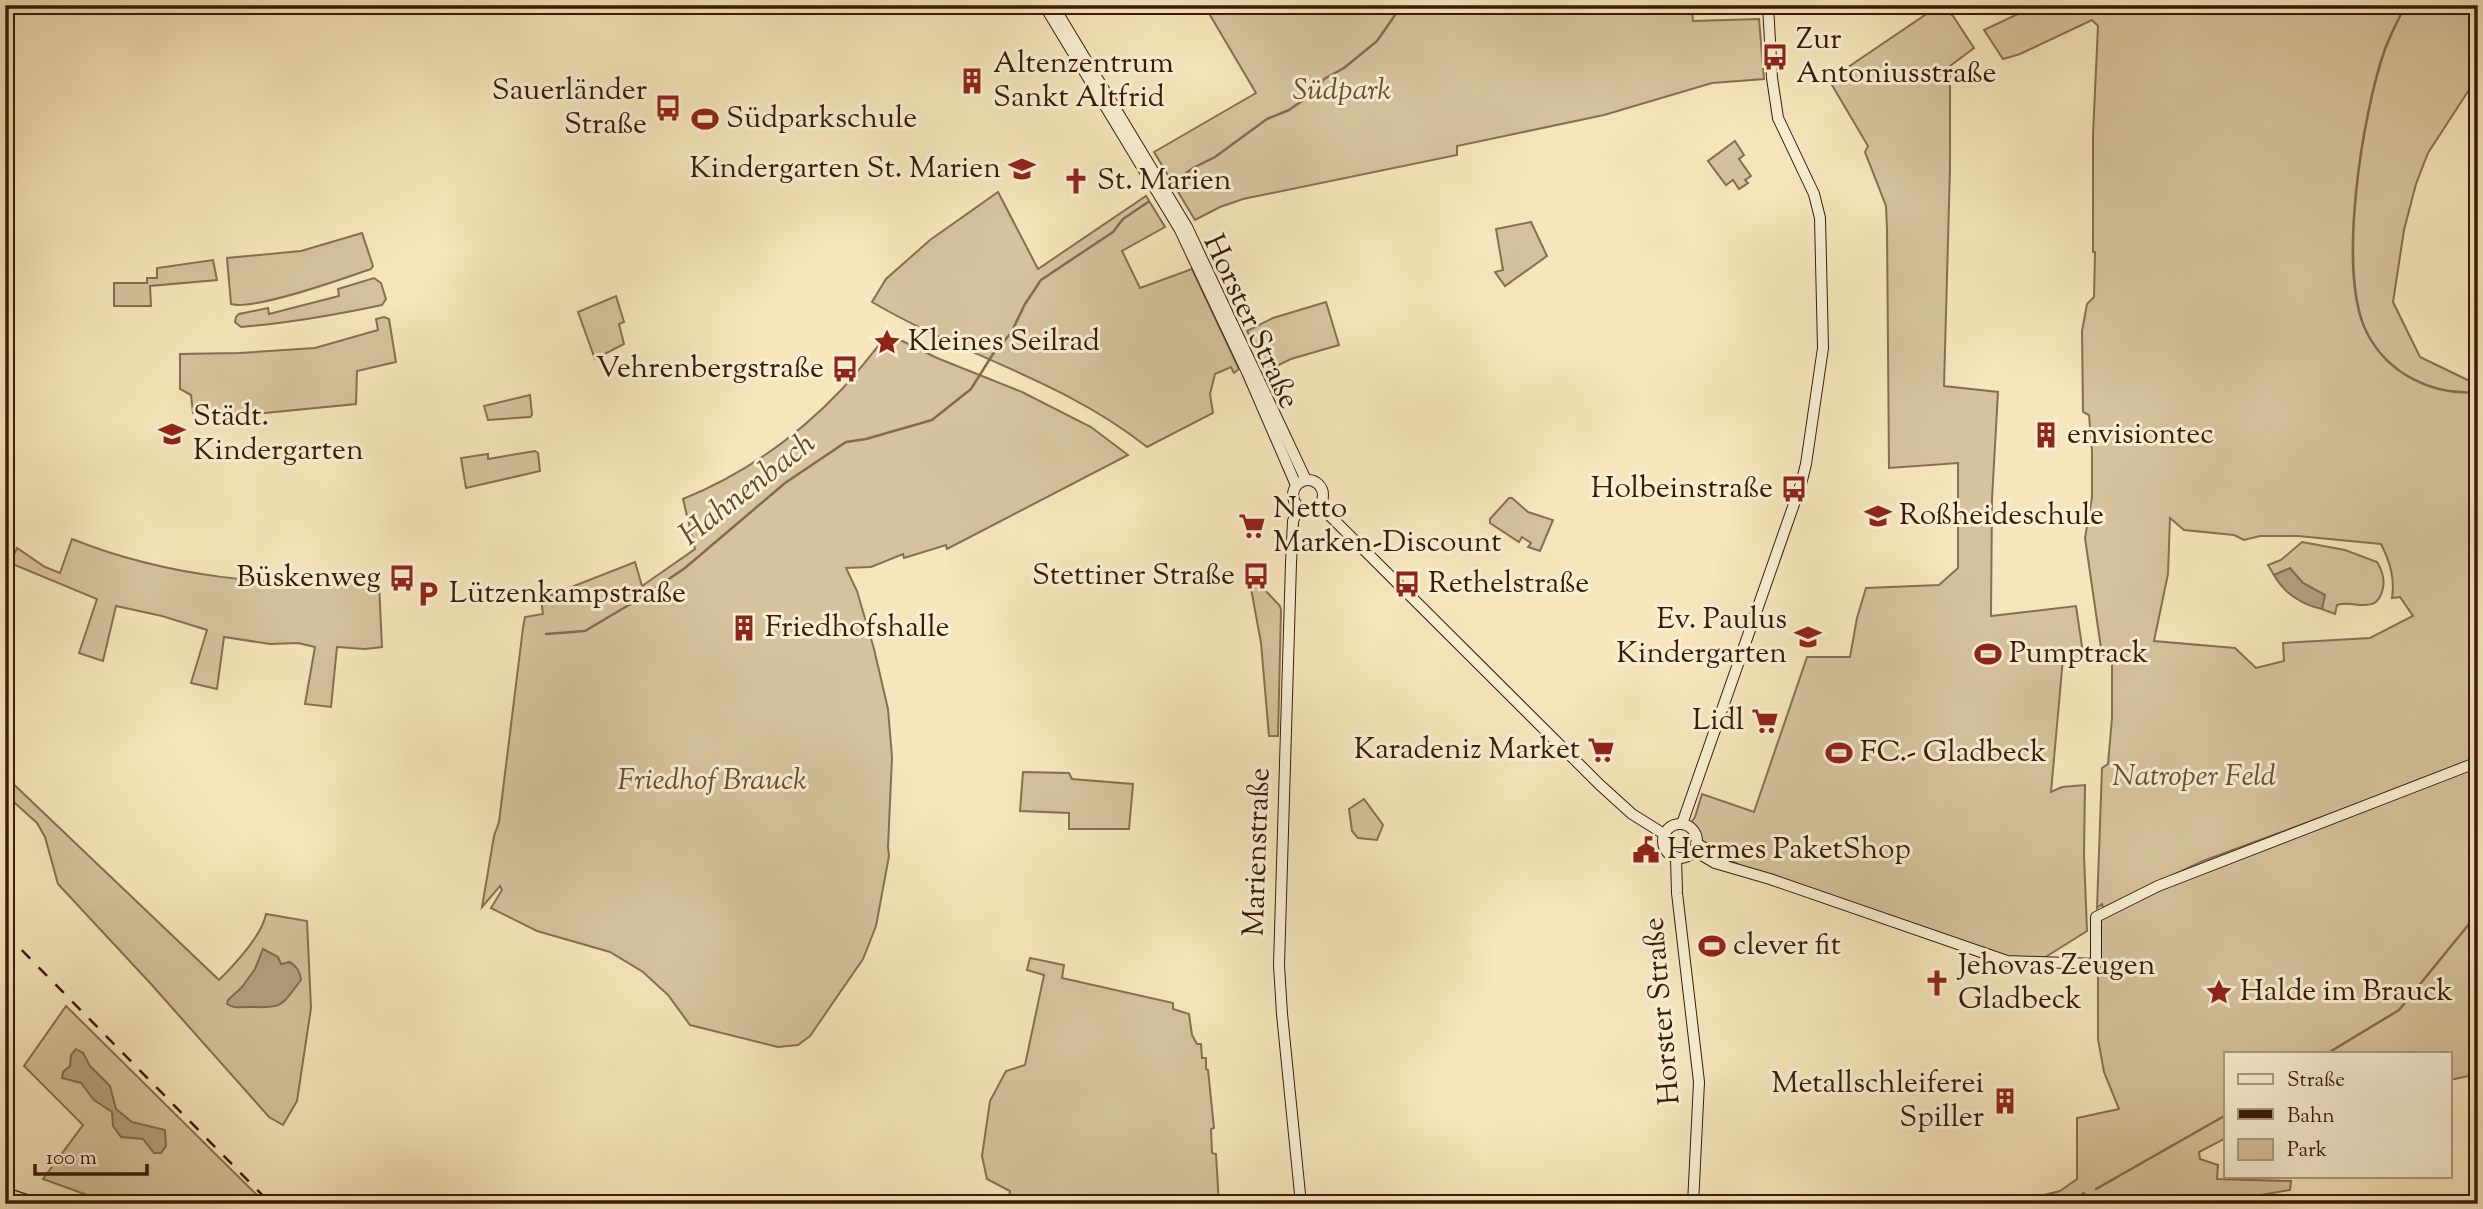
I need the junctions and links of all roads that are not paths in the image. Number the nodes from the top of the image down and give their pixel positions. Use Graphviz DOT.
graph roads {
  1 [pos="1044,5"];
  2 [pos="1053,5"];
  3 [pos="1768,5"];
  4 [pos="1301,482"];
  5 [pos="1319,505"];
  6 [pos="1299,508"];
  7 [pos="2478,762"];
  8 [pos="1682,824"];
  9 [pos="1664,834"];
  10 [pos="1694,847"];
  11 [pos="1676,857"];
  12 [pos="5,1194"];
  13 [pos="1301,1201"];
  14 [pos="33,1204"];
  15 [pos="1693,1204"];
  1 -- 4 [label="street, Horster Straße"];
  2 -- 4 [label="street, Horster Straße"];
  3 -- 8 [label="street"];
  4 -- 5 [label="street"];
  4 -- 6 [label="street"];
  5 -- 6 [label="street"];
  5 -- 9 [label="street"];
  6 -- 13 [label="street, Marienstraße"];
  7 -- 10 [label="street"];
  8 -- 9 [label="street"];
  8 -- 10 [label="street"];
  9 -- 11 [label="street"];
  10 -- 11 [label="street"];
  11 -- 15 [label="street, Horster Straße"];
  12 -- 14 [label="highway"];
}
